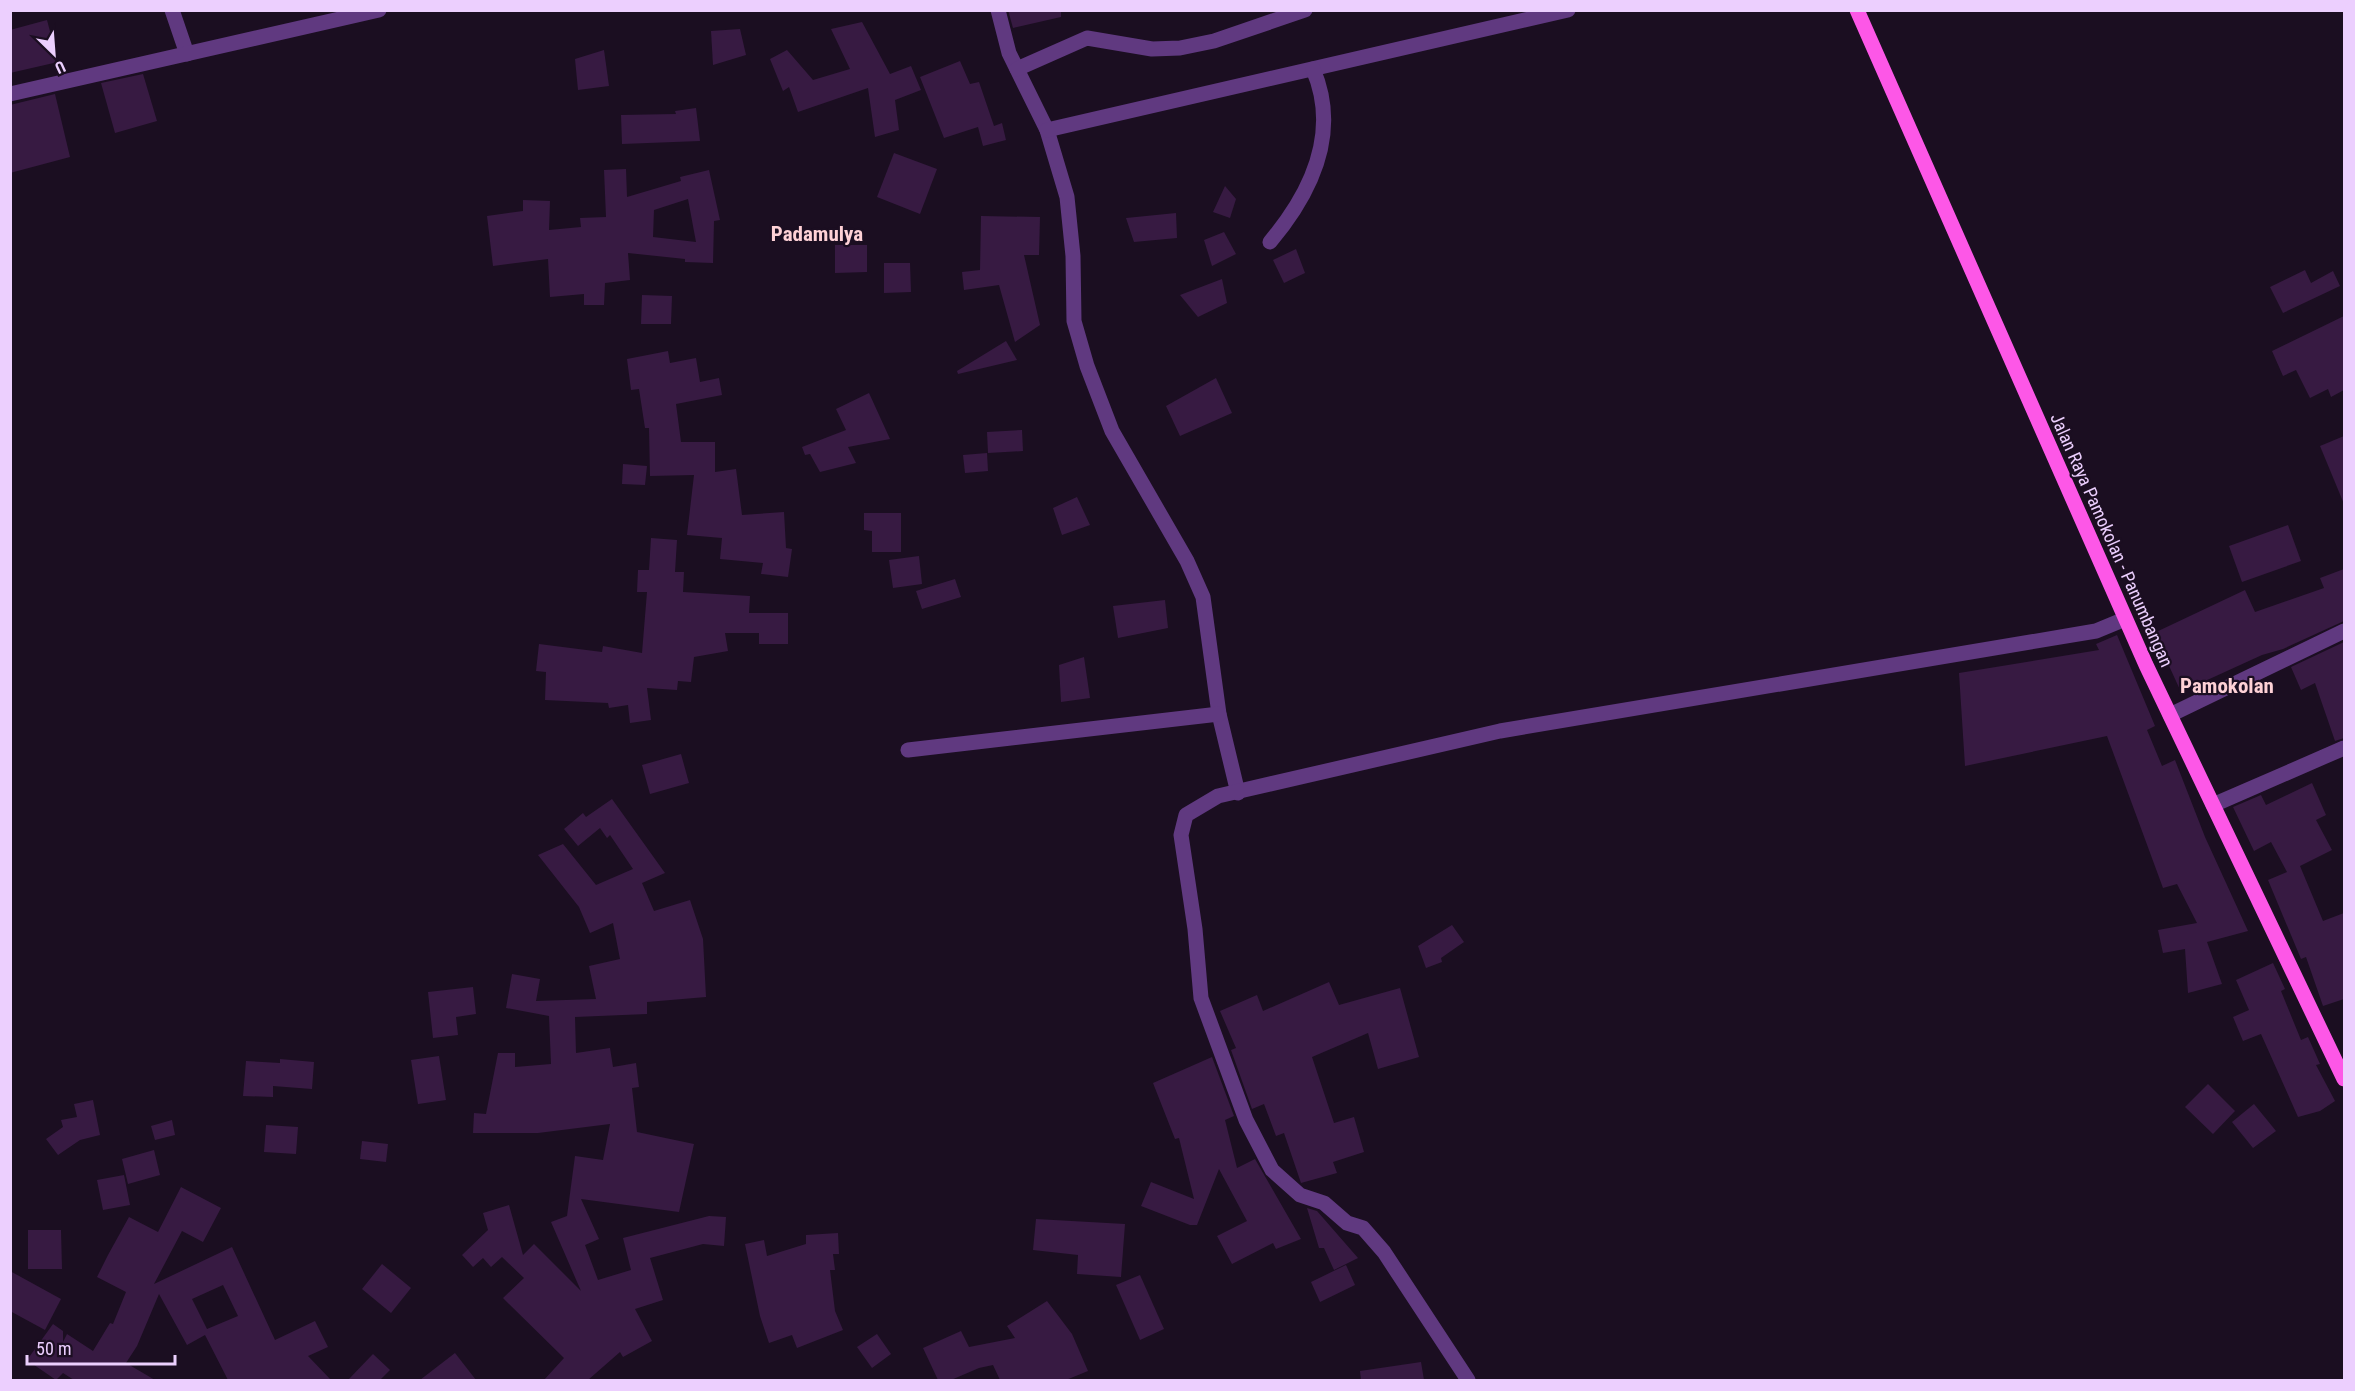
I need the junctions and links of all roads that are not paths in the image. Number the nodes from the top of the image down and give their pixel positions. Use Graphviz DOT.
graph roads {
  1 [pos="172,10"];
  2 [pos="379,10"];
  3 [pos="998,10"];
  4 [pos="1305,10"];
  5 [pos="1568,10"];
  6 [pos="1857,10"];
  7 [pos="187,54"];
  8 [pos="1017,69"];
  9 [pos="1313,69"];
  10 [pos="10,94"];
  11 [pos="1047,130"];
  12 [pos="1270,242"];
  13 [pos="2125,619"];
  14 [pos="2344,631"];
  15 [pos="1219,714"];
  16 [pos="2170,715"];
  17 [pos="2344,748"];
  18 [pos="908,750"];
  19 [pos="1238,793"];
  20 [pos="2212,805"];
  21 [pos="2344,1079"];
  22 [pos="1467,1380"];
  1 -- 7 [label="street"];
  2 -- 7 [label="street"];
  3 -- 8 [label="street"];
  4 -- 8 [label="street"];
  5 -- 9 [label="street"];
  6 -- 13 [label="main road, Jalan Raya Pamokolan - Panumbangan"];
  7 -- 10 [label="street"];
  8 -- 11 [label="street"];
  9 -- 11 [label="street"];
  9 -- 12 [label="street"];
  11 -- 15 [label="street"];
  13 -- 16 [label="main road, Jalan Raya Pamokolan - Panumbangan"];
  13 -- 19 [label="street"];
  14 -- 16 [label="street"];
  15 -- 18 [label="street"];
  15 -- 19 [label="street"];
  16 -- 20 [label="main road, Jalan Raya Pamokolan - Panumbangan"];
  17 -- 20 [label="street"];
  19 -- 22 [label="street"];
  20 -- 21 [label="main road, Jalan Raya Pamokolan - Panumbangan"];
}
